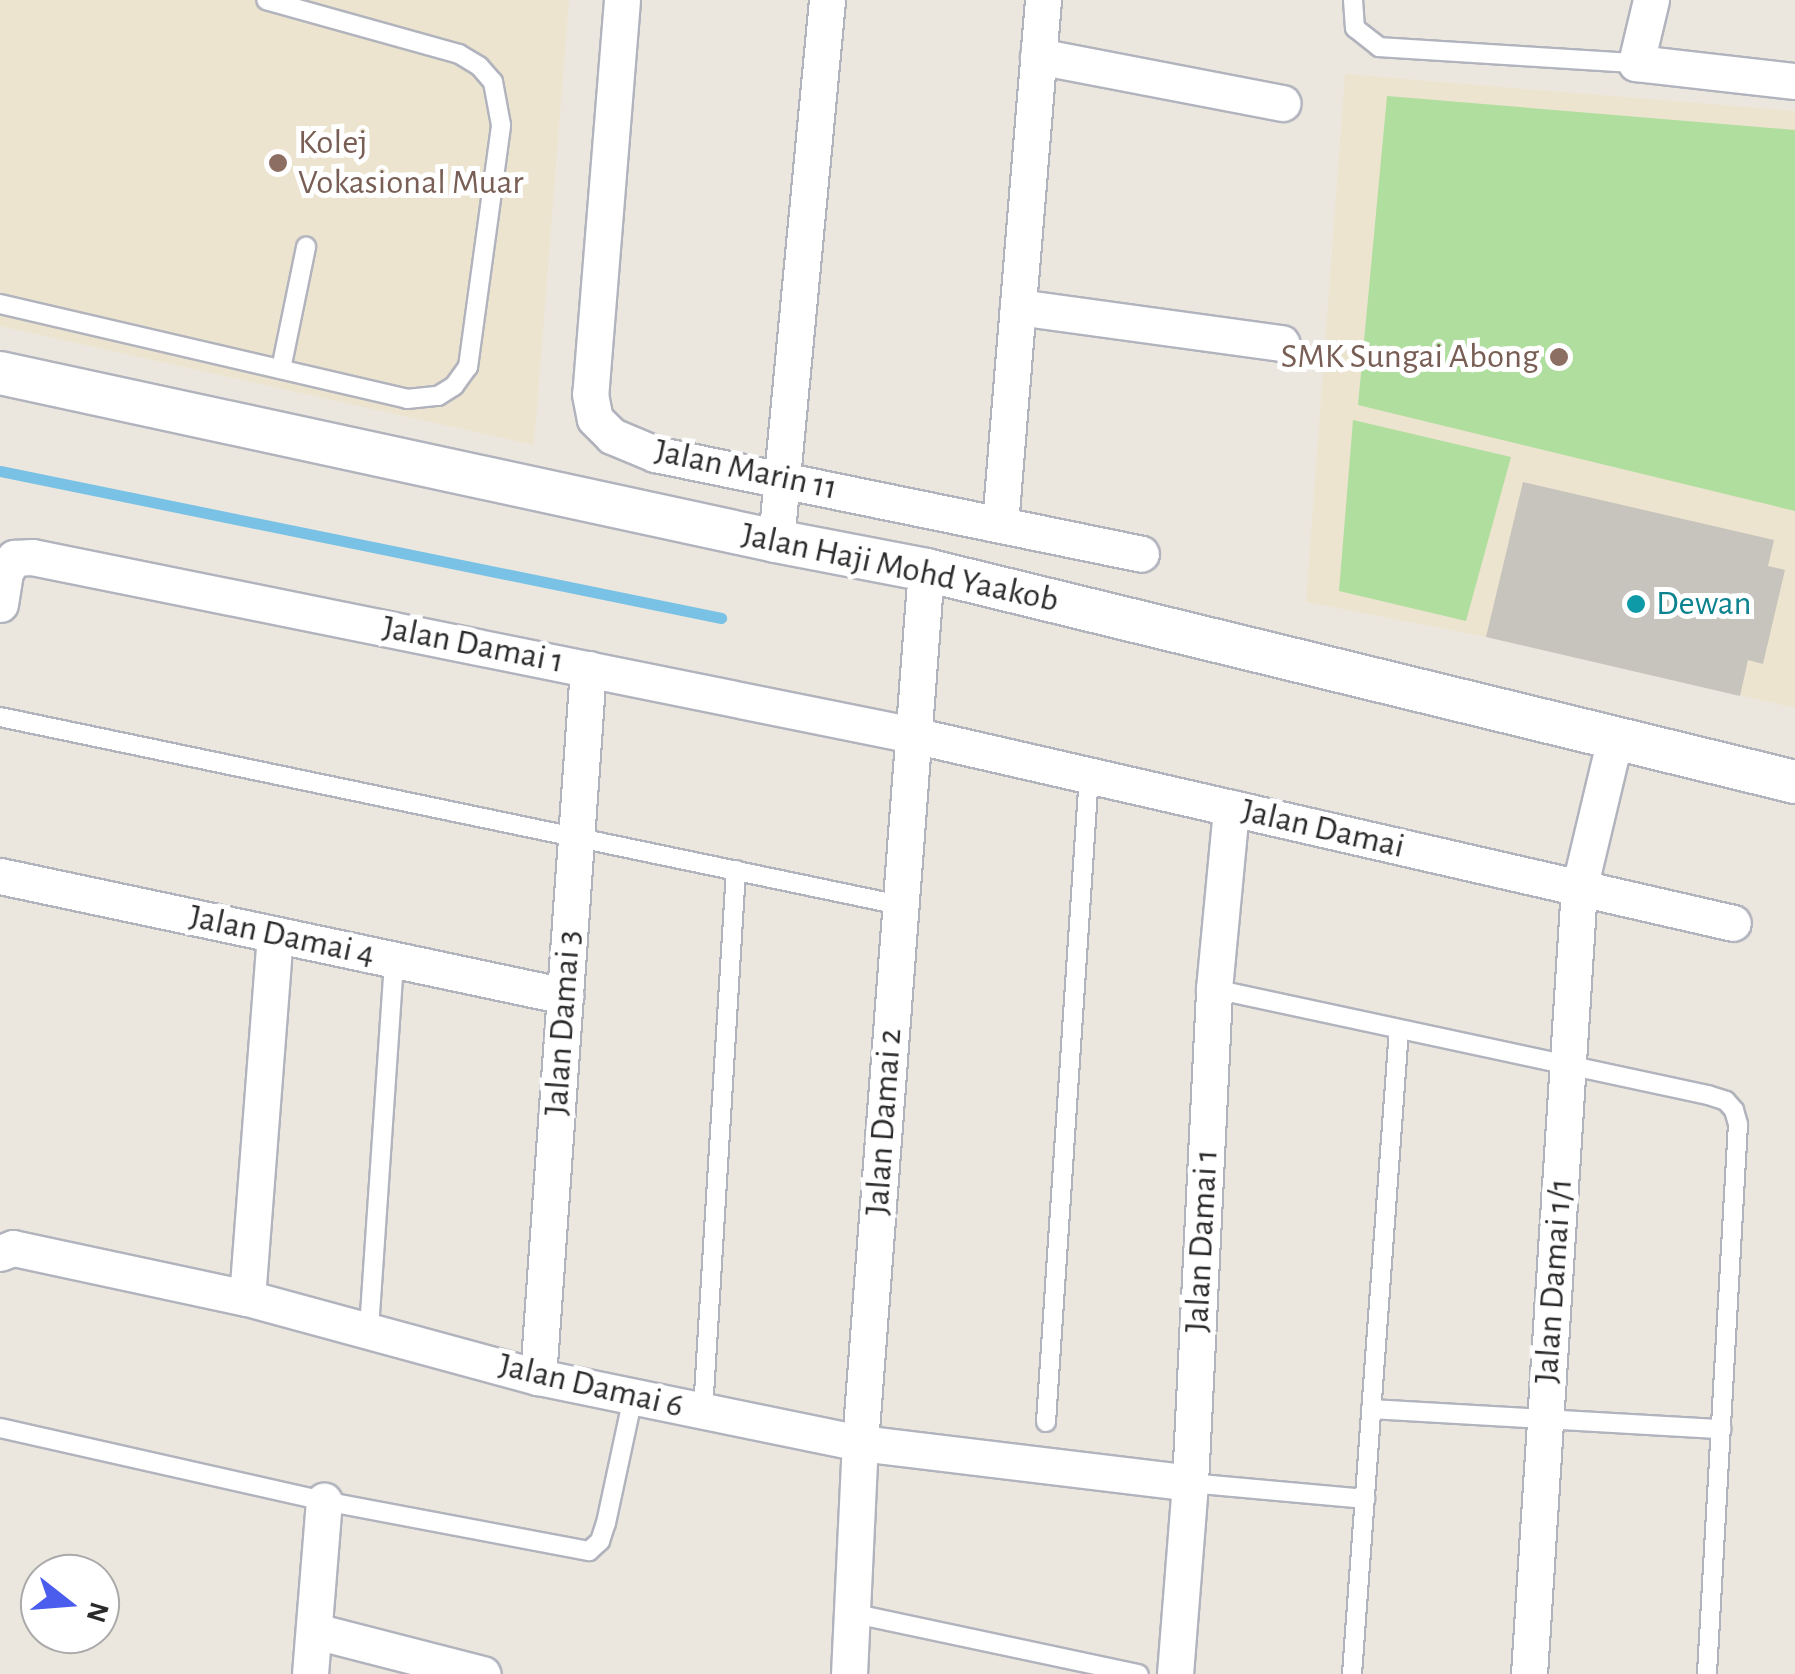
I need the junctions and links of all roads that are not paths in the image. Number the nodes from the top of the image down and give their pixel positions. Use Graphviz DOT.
graph roads {
  1 [pos="266,0"];
  2 [pos="622,0"];
  3 [pos="828,0"];
  4 [pos="1042,0"];
  5 [pos="1353,0"];
  6 [pos="1650,0"];
  7 [pos="1038,56"];
  8 [pos="1636,63"];
  9 [pos="1795,81"];
  10 [pos="1283,103"];
  11 [pos="306,247"];
  12 [pos="0,304"];
  13 [pos="1018,307"];
  14 [pos="1282,343"];
  15 [pos="281,369"];
  16 [pos="0,374"];
  17 [pos="783,478"];
  18 [pos="1000,524"];
  19 [pos="776,542"];
  20 [pos="1142,554"];
  21 [pos="926,570"];
  22 [pos="0,604"];
  23 [pos="588,668"];
  24 [pos="0,717"];
  25 [pos="914,718"];
  26 [pos="1614,738"];
  27 [pos="1089,776"];
  28 [pos="1795,782"];
  29 [pos="1231,808"];
  30 [pos="576,836"];
  31 [pos="736,870"];
  32 [pos="0,876"];
  33 [pos="1579,888"];
  34 [pos="900,905"];
  35 [pos="1733,923"];
  36 [pos="275,934"];
  37 [pos="394,959"];
  38 [pos="1214,989"];
  39 [pos="564,996"];
  40 [pos="1399,1030"];
  41 [pos="1568,1068"];
  42 [pos="0,1253"];
  43 [pos="247,1298"];
  44 [pos="370,1330"];
  45 [pos="538,1377"];
  46 [pos="633,1396"];
  47 [pos="1371,1408"];
  48 [pos="703,1411"];
  49 [pos="1545,1420"];
  50 [pos="1046,1422"];
  51 [pos="0,1428"];
  52 [pos="1720,1429"];
  53 [pos="860,1443"];
  54 [pos="1190,1483"];
  55 [pos="1365,1499"];
  56 [pos="324,1501"];
  57 [pos="852,1613"];
  58 [pos="315,1631"];
  59 [pos="310,1674"];
  60 [pos="483,1674"];
  61 [pos="848,1674"];
  62 [pos="1139,1674"];
  63 [pos="1176,1674"];
  64 [pos="1352,1674"];
  65 [pos="1530,1674"];
  66 [pos="1707,1674"];
  1 -- 15 [label="lane"];
  2 -- 17 [label="street, Jalan Marin 11"];
  3 -- 17 [label="street"];
  4 -- 7 [label="street"];
  5 -- 8 [label="lane"];
  6 -- 8 [label="street"];
  7 -- 10 [label="street"];
  7 -- 13 [label="street"];
  8 -- 9 [label="street"];
  11 -- 15 [label="lane"];
  12 -- 15 [label="lane"];
  13 -- 14 [label="street"];
  13 -- 18 [label="street"];
  16 -- 19 [label="street, Jalan Haji Mohd Yaakob"];
  17 -- 18 [label="street, Jalan Marin 11"];
  17 -- 19 [label="street"];
  18 -- 20 [label="street, Jalan Marin 11"];
  19 -- 21 [label="street, Jalan Haji Mohd Yaakob"];
  21 -- 25 [label="street, Jalan Damai 2"];
  21 -- 26 [label="street, Jalan Haji Mohd Yaakob"];
  22 -- 23 [label="street, Jalan Damai 1"];
  23 -- 25 [label="street, Jalan Damai 1"];
  23 -- 30 [label="street, Jalan Damai 3"];
  24 -- 30 [label="lane"];
  25 -- 27 [label="street, Jalan Damai"];
  25 -- 34 [label="street, Jalan Damai 2"];
  26 -- 28 [label="street, Jalan Haji Mohd Yaakob"];
  26 -- 33 [label="street, Jalan Damai 1/1"];
  27 -- 29 [label="street, Jalan Damai"];
  27 -- 50 [label="lane"];
  29 -- 33 [label="street, Jalan Damai"];
  29 -- 38 [label="street, Jalan Damai 1"];
  30 -- 31 [label="lane"];
  30 -- 39 [label="street, Jalan Damai 3"];
  31 -- 34 [label="lane"];
  31 -- 48 [label="lane"];
  32 -- 36 [label="street, Jalan Damai 4"];
  33 -- 35 [label="street, Jalan Damai"];
  33 -- 41 [label="street, Jalan Damai 1/1"];
  34 -- 53 [label="street, Jalan Damai 2"];
  36 -- 37 [label="street, Jalan Damai 4"];
  36 -- 43 [label="street"];
  37 -- 39 [label="street, Jalan Damai 4"];
  37 -- 44 [label="lane"];
  38 -- 40 [label="lane"];
  38 -- 54 [label="street, Jalan Damai 1"];
  39 -- 45 [label="street, Jalan Damai 3"];
  40 -- 41 [label="lane"];
  40 -- 47 [label="lane"];
  41 -- 49 [label="street, Jalan Damai 1/1"];
  41 -- 52 [label="lane"];
  42 -- 43 [label="street, Jalan Damai 6"];
  43 -- 44 [label="street, Jalan Damai 6"];
  44 -- 45 [label="street, Jalan Damai 6"];
  45 -- 46 [label="street, Jalan Damai 6"];
  46 -- 48 [label="street, Jalan Damai 6"];
  46 -- 56 [label="lane"];
  47 -- 49 [label="lane"];
  47 -- 55 [label="lane"];
  48 -- 53 [label="street, Jalan Damai 6"];
  49 -- 52 [label="lane"];
  49 -- 65 [label="street, Jalan Damai 1/1"];
  51 -- 56 [label="lane"];
  52 -- 66 [label="lane"];
  53 -- 54 [label="street, Jalan Damai 6"];
  53 -- 57 [label="street, Jalan Damai 2"];
  54 -- 55 [label="lane"];
  54 -- 63 [label="street, Jalan Damai 1"];
  55 -- 64 [label="lane"];
  56 -- 58 [label="street"];
  57 -- 61 [label="street, Jalan Damai 2"];
  57 -- 62 [label="lane"];
  58 -- 59 [label="street"];
  58 -- 60 [label="street"];
}
